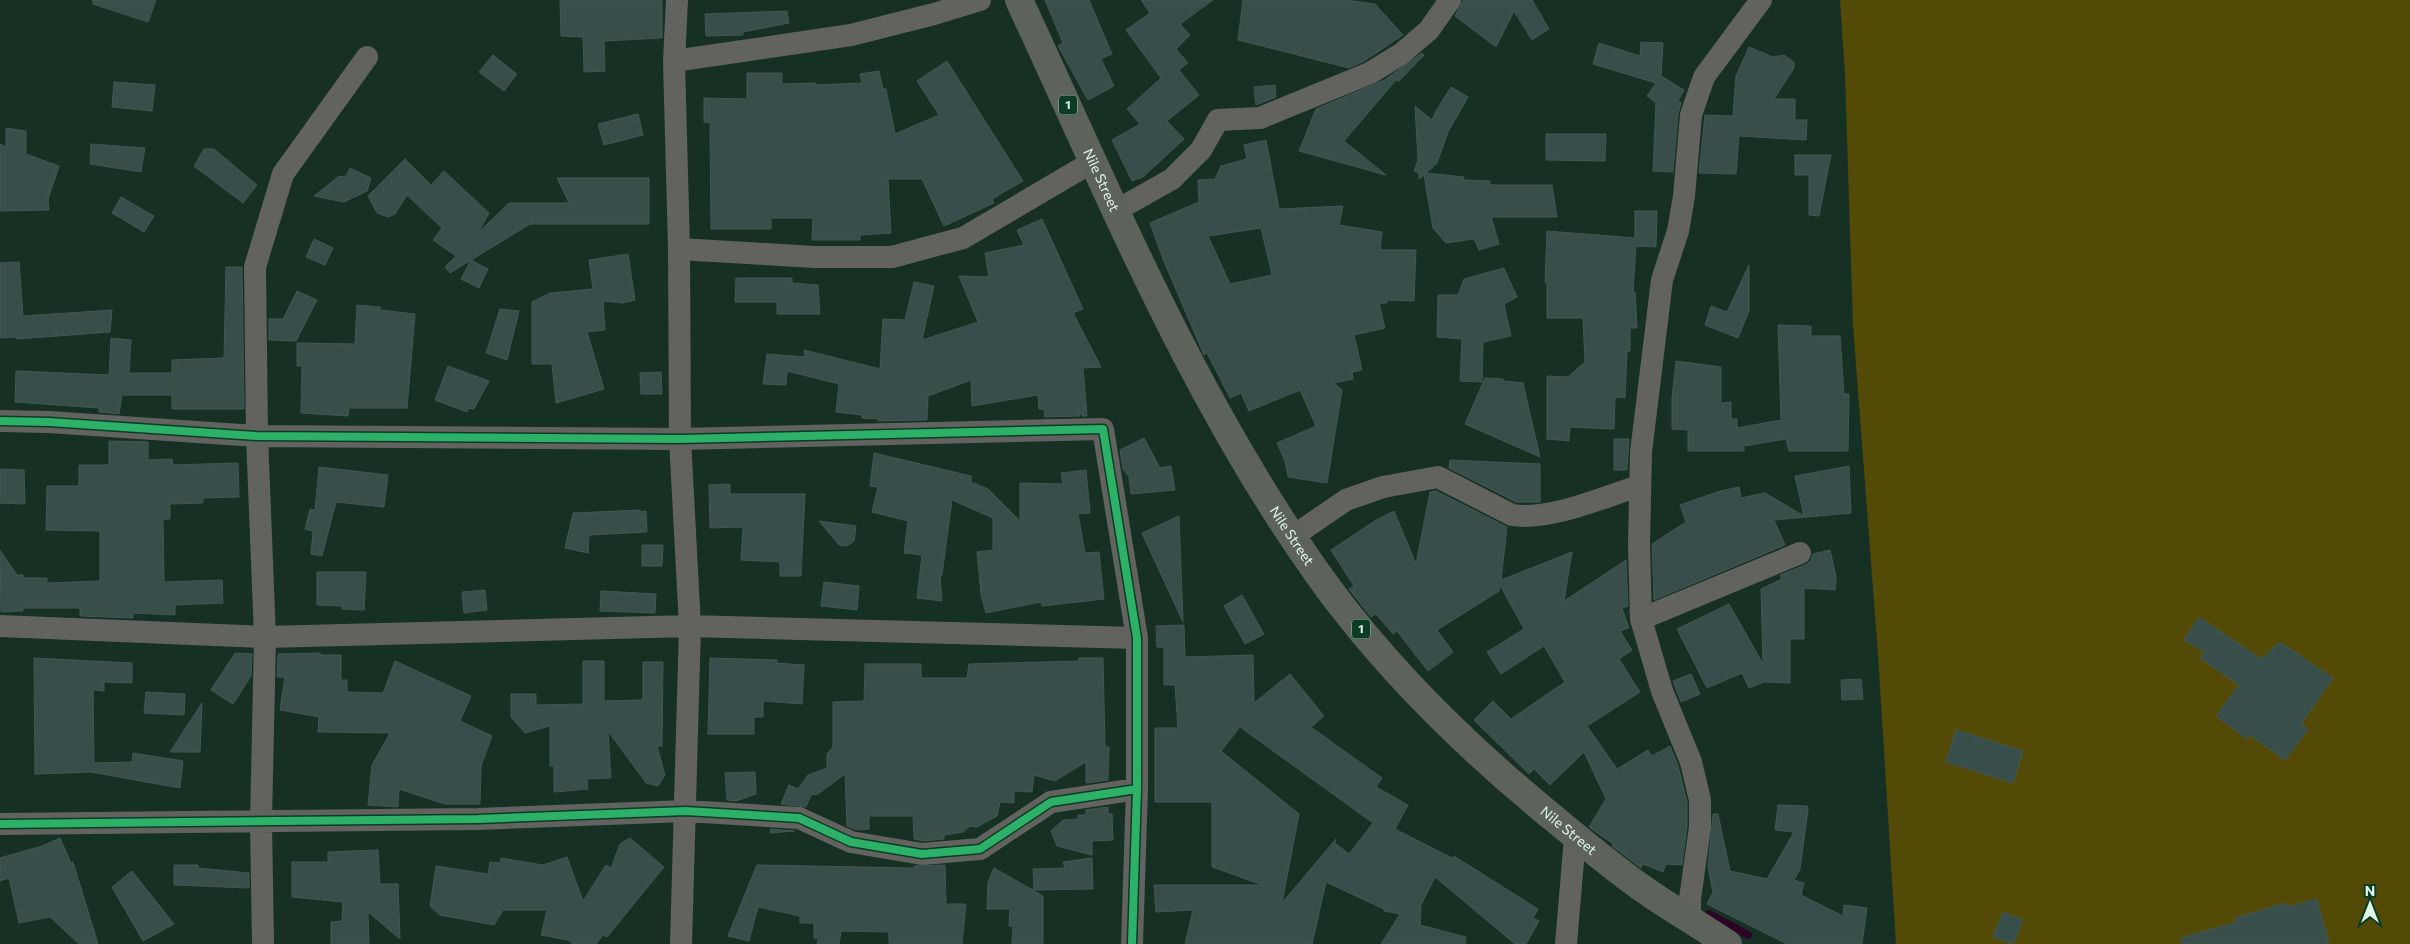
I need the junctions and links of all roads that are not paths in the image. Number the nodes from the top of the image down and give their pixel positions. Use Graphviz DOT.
graph roads {
  1 [pos="677,0"];
  2 [pos="980,0"];
  3 [pos="1018,0"];
  4 [pos="1450,0"];
  5 [pos="1760,0"];
  6 [pos="367,57"];
  7 [pos="674,61"];
  8 [pos="1094,160"];
  9 [pos="1117,210"];
  10 [pos="680,249"];
  11 [pos="0,421"];
  12 [pos="257,436"];
  13 [pos="680,439"];
  14 [pos="1639,486"];
  15 [pos="1292,537"];
  16 [pos="1800,553"];
  17 [pos="1642,619"];
  18 [pos="0,626"];
  19 [pos="690,626"];
  20 [pos="265,637"];
  21 [pos="1137,638"];
  22 [pos="1137,790"];
  23 [pos="686,811"];
  24 [pos="261,822"];
  25 [pos="0,824"];
  26 [pos="1575,838"];
  27 [pos="1690,919"];
  28 [pos="263,944"];
  29 [pos="682,944"];
  30 [pos="1132,944"];
  31 [pos="1566,944"];
  32 [pos="1728,944"];
  1 -- 7 [label="street"];
  2 -- 7 [label="street"];
  3 -- 8 [label="main road, Nile Street / 1"];
  4 -- 9 [label="street"];
  5 -- 14 [label="street"];
  6 -- 12 [label="street"];
  7 -- 10 [label="street"];
  8 -- 9 [label="main road, Nile Street / 1"];
  8 -- 10 [label="street"];
  9 -- 15 [label="main road, Nile Street / 1"];
  10 -- 13 [label="street"];
  11 -- 12 [label="street"];
  12 -- 13 [label="street"];
  12 -- 20 [label="street"];
  13 -- 19 [label="street"];
  13 -- 21 [label="street"];
  14 -- 15 [label="street"];
  14 -- 17 [label="street"];
  15 -- 26 [label="main road, Nile Street / 1"];
  16 -- 17 [label="street"];
  17 -- 27 [label="street"];
  18 -- 20 [label="street"];
  19 -- 20 [label="street"];
  19 -- 21 [label="street"];
  19 -- 23 [label="street"];
  20 -- 24 [label="street"];
  21 -- 22 [label="street"];
  22 -- 23 [label="street"];
  22 -- 30 [label="street"];
  23 -- 24 [label="street"];
  23 -- 29 [label="street"];
  24 -- 25 [label="street"];
  24 -- 28 [label="street"];
  26 -- 27 [label="main road, Nile Street / 1"];
  26 -- 31 [label="street"];
  27 -- 32 [label="main road, Nile Street / 1"];
}
